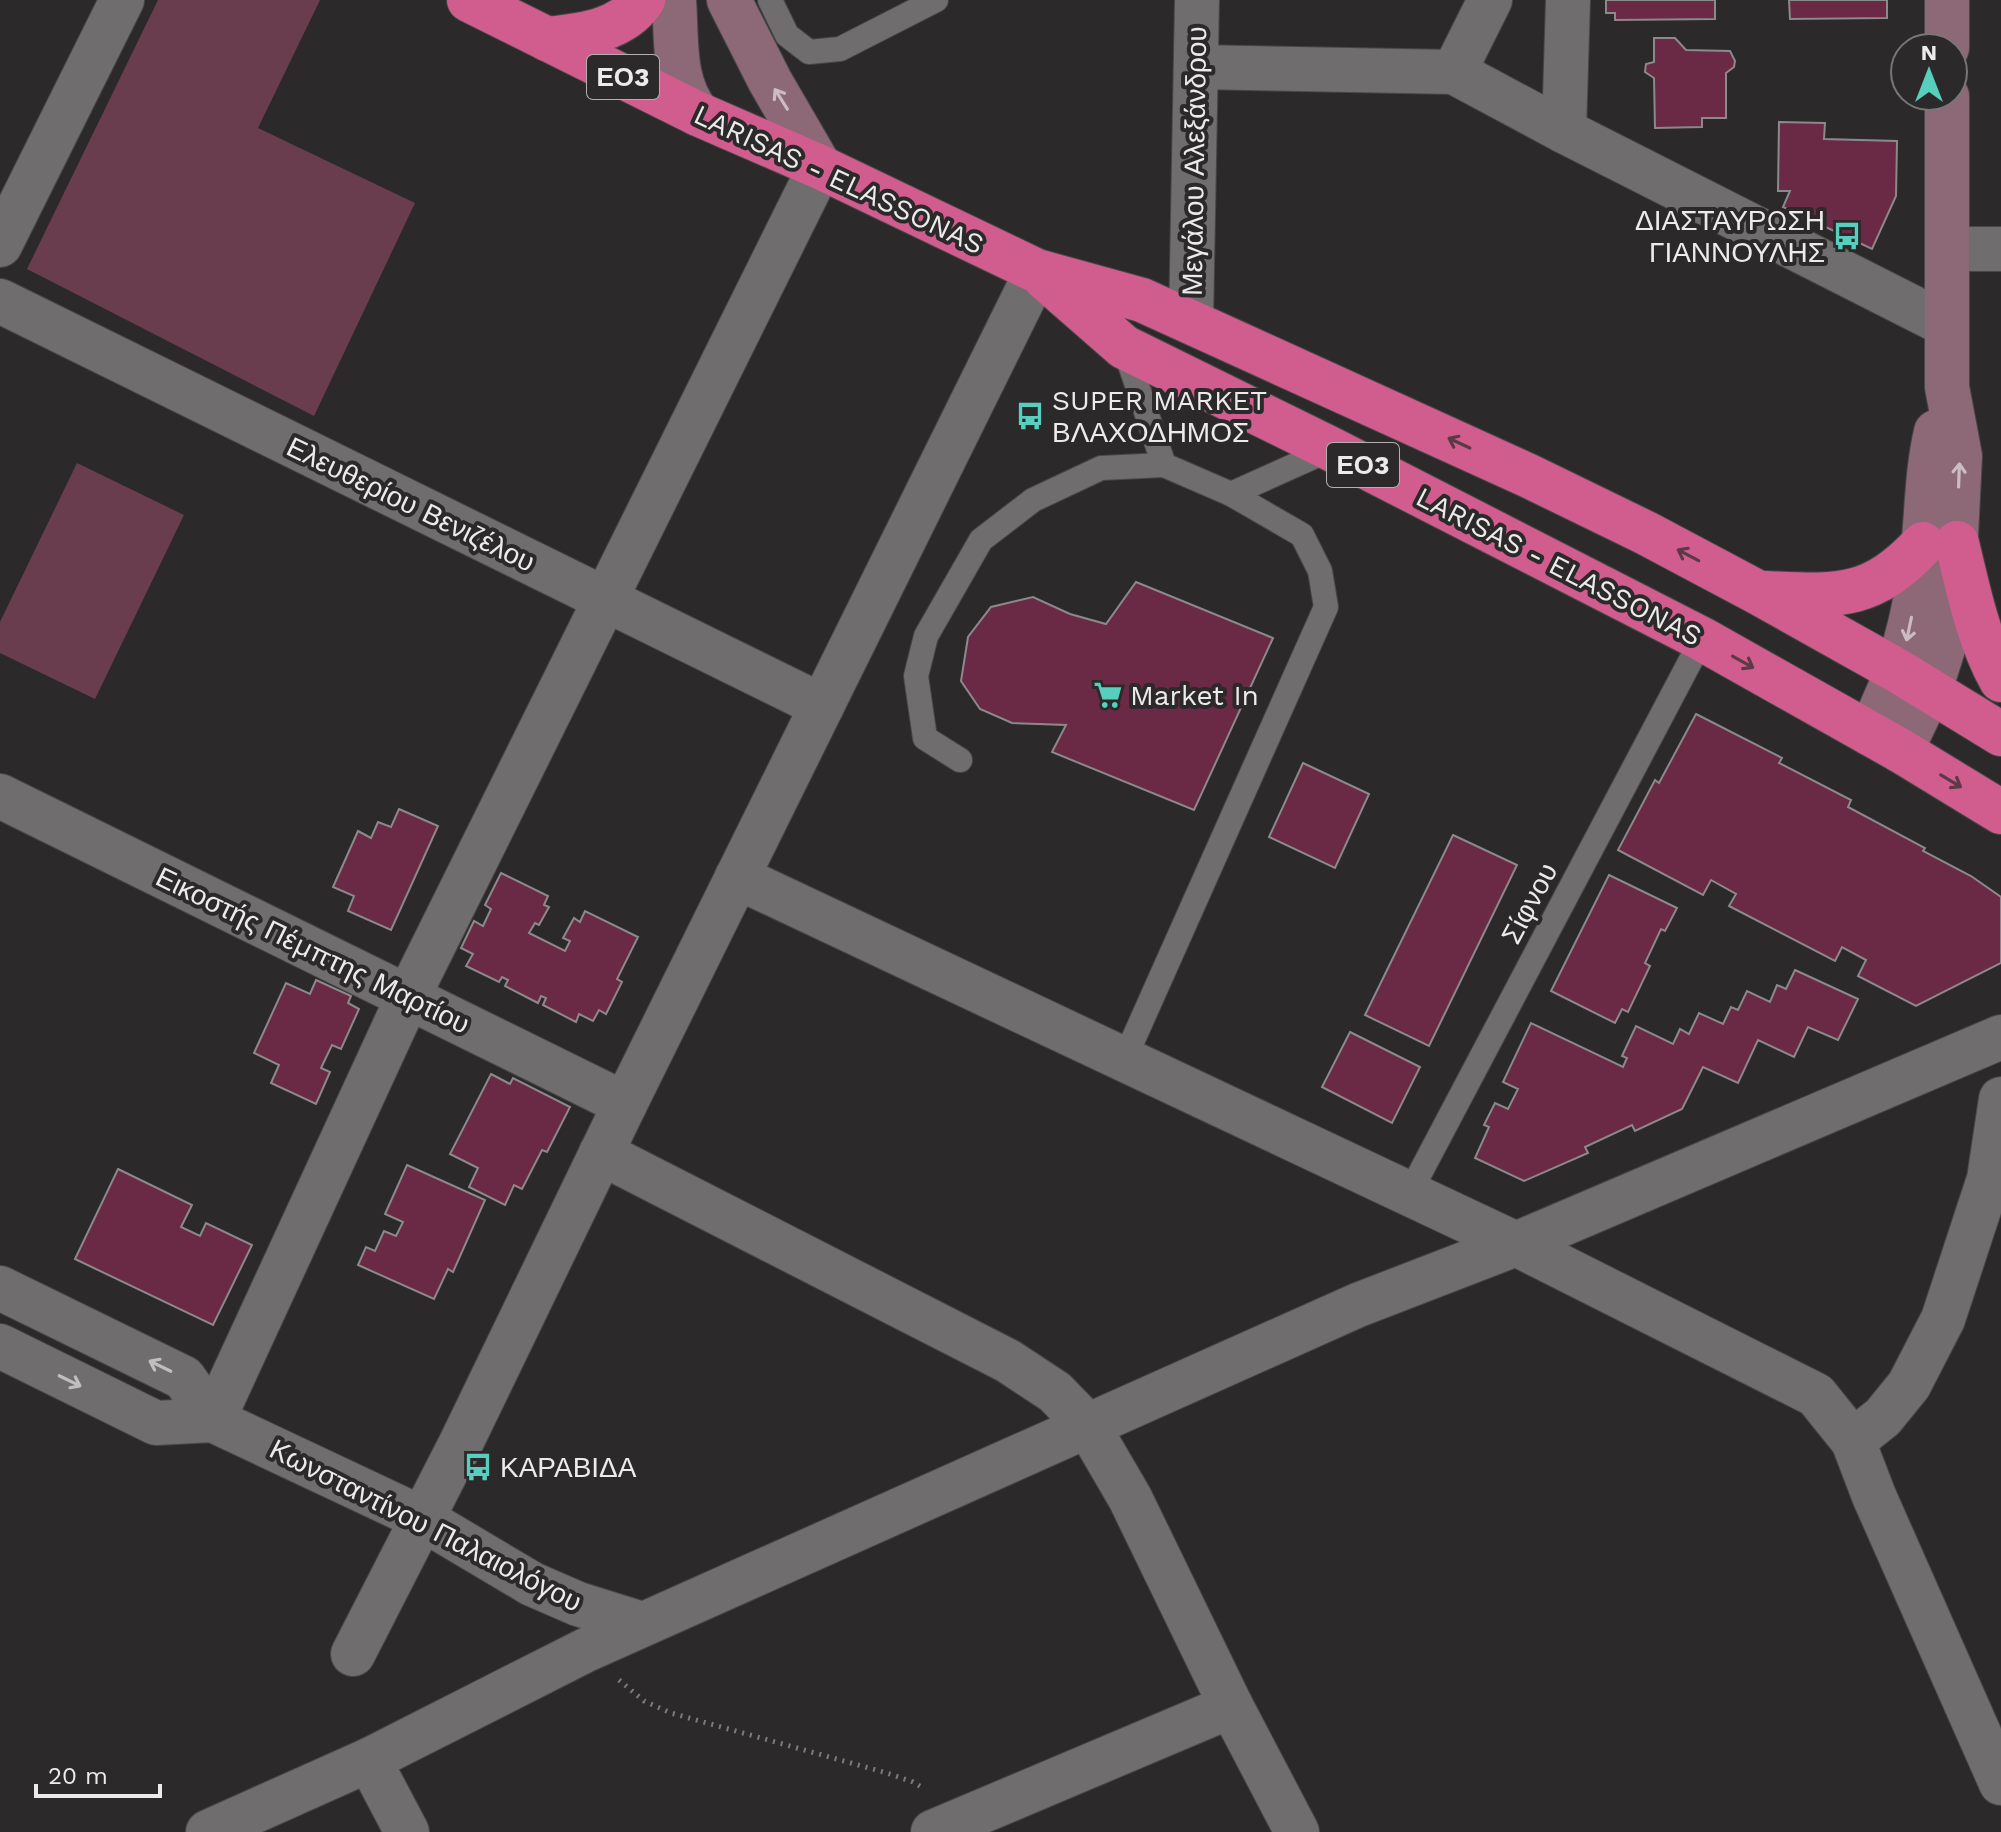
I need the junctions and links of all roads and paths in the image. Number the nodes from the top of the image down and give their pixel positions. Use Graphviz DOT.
graph roads {
  1 [pos="122,0"];
  2 [pos="643,0"];
  3 [pos="674,0"];
  4 [pos="729,0"];
  5 [pos="770,0"];
  6 [pos="936,0"];
  7 [pos="1197,0"];
  8 [pos="1490,0"];
  9 [pos="1568,0"];
  10 [pos="1947,0"];
  11 [pos="493,5"];
  12 [pos="1947,32"];
  13 [pos="547,39"];
  14 [pos="1197,67"];
  15 [pos="1454,72"];
  16 [pos="1947,112"];
  17 [pos="698,114"];
  18 [pos="1564,131"];
  19 [pos="820,167"];
  20 [pos="0,245"];
  21 [pos="1948,249"];
  22 [pos="2001,249"];
  23 [pos="1037,271"];
  24 [pos="0,301"];
  25 [pos="1191,322"];
  26 [pos="1947,325"];
  27 [pos="1124,347"];
  28 [pos="1331,449"];
  29 [pos="1164,465"];
  30 [pos="1231,494"];
  31 [pos="1940,544"];
  32 [pos="1757,592"];
  33 [pos="604,599"];
  34 [pos="1702,639"];
  35 [pos="2001,680"];
  36 [pos="1914,681"];
  37 [pos="822,706"];
  38 [pos="2001,734"];
  39 [pos="1885,742"];
  40 [pos="960,760"];
  41 [pos="0,796"];
  42 [pos="2001,812"];
  43 [pos="737,877"];
  44 [pos="408,997"];
  45 [pos="2001,1037"];
  46 [pos="1124,1060"];
  47 [pos="2001,1099"];
  48 [pos="625,1104"];
  49 [pos="601,1153"];
  50 [pos="1409,1194"];
  51 [pos="1516,1244"];
  52 [pos="0,1288"];
  53 [pos="0,1346"];
  54 [pos="213,1420"];
  55 [pos="1088,1426"];
  56 [pos="1853,1441"];
  57 [pos="421,1518"];
  58 [pos="642,1624"];
  59 [pos="586,1650"];
  60 [pos="353,1654"];
  61 [pos="1231,1706"];
  62 [pos="369,1760"];
  63 [pos="2001,1783"];
  64 [pos="944,1827"];
  65 [pos="208,1832"];
  66 [pos="407,1832"];
  67 [pos="1297,1832"];
  1 -- 20 [label="street"];
  2 -- 13 [label="highway"];
  3 -- 17 [label="main road"];
  19 -- 4 [label="main road, one-way"];
  5 -- 6 [label="lane"];
  7 -- 14 [label="street, Μεγάλου Αλεξάνδρου"];
  8 -- 15 [label="street"];
  9 -- 18 [label="street"];
  10 -- 12 [label="main road"];
  11 -- 13 [label="highway, LARISAS - ELASSONAS / ΕΟ3"];
  13 -- 17 [label="highway, LARISAS - ELASSONAS / ΕΟ3"];
  14 -- 15 [label="street"];
  14 -- 25 [label="street, Μεγάλου Αλεξάνδρου"];
  15 -- 18 [label="street"];
  16 -- 21 [label="main road"];
  17 -- 19 [label="highway, LARISAS - ELASSONAS / ΕΟ3"];
  18 -- 26 [label="street"];
  19 -- 23 [label="highway, LARISAS - ELASSONAS / ΕΟ3"];
  19 -- 33 [label="street"];
  21 -- 22 [label="street"];
  21 -- 26 [label="main road"];
  23 -- 25 [label="highway, LARISAS - ELASSONAS / ΕΟ3"];
  23 -- 27 [label="highway, LARISAS - ELASSONAS / ΕΟ3"];
  23 -- 37 [label="street"];
  24 -- 33 [label="street, Ελευθερίου Βενιζέλου"];
  32 -- 25 [label="highway, LARISAS - ELASSONAS / ΕΟ3, one-way"];
  26 -- 31 [label="main road"];
  27 -- 28 [label="highway, LARISAS - ELASSONAS / ΕΟ3"];
  27 -- 29 [label="lane"];
  28 -- 30 [label="lane"];
  28 -- 34 [label="highway, LARISAS - ELASSONAS / ΕΟ3"];
  29 -- 30 [label="lane"];
  29 -- 40 [label="lane"];
  30 -- 46 [label="lane"];
  31 -- 32 [label="highway"];
  31 -- 35 [label="highway"];
  31 -- 36 [label="main road"];
  32 -- 36 [label="highway, LARISAS - ELASSONAS / ΕΟ3"];
  33 -- 37 [label="street, Ελευθερίου Βενιζέλου"];
  33 -- 44 [label="street"];
  34 -- 39 [label="highway, LARISAS - ELASSONAS / ΕΟ3, one-way"];
  34 -- 50 [label="lane, Σίφνου"];
  36 -- 38 [label="highway, LARISAS - ELASSONAS / ΕΟ3"];
  36 -- 39 [label="main road"];
  37 -- 43 [label="street"];
  39 -- 42 [label="highway, LARISAS - ELASSONAS / ΕΟ3, one-way"];
  41 -- 44 [label="street, Εικοστής Πέμπτης Μαρτίου"];
  43 -- 46 [label="street"];
  43 -- 48 [label="street"];
  44 -- 48 [label="street, Εικοστής Πέμπτης Μαρτίου"];
  44 -- 54 [label="street"];
  45 -- 51 [label="street"];
  46 -- 50 [label="street"];
  47 -- 56 [label="street"];
  48 -- 49 [label="street"];
  49 -- 55 [label="street"];
  49 -- 57 [label="street"];
  50 -- 51 [label="street"];
  51 -- 55 [label="street"];
  51 -- 56 [label="street"];
  54 -- 52 [label="street, one-way"];
  53 -- 54 [label="street, Κωνσταντίνου Παλαιολόγου, one-way"];
  54 -- 57 [label="street, Κωνσταντίνου Παλαιολόγου"];
  55 -- 58 [label="street"];
  55 -- 61 [label="street"];
  56 -- 63 [label="street"];
  57 -- 58 [label="street, Κωνσταντίνου Παλαιολόγου"];
  57 -- 60 [label="street"];
  58 -- 59 [label="street"];
  59 -- 62 [label="street"];
  59 -- 64 [label="path"];
  61 -- 64 [label="street"];
  61 -- 67 [label="street"];
  62 -- 65 [label="street"];
  62 -- 66 [label="street"];
}
